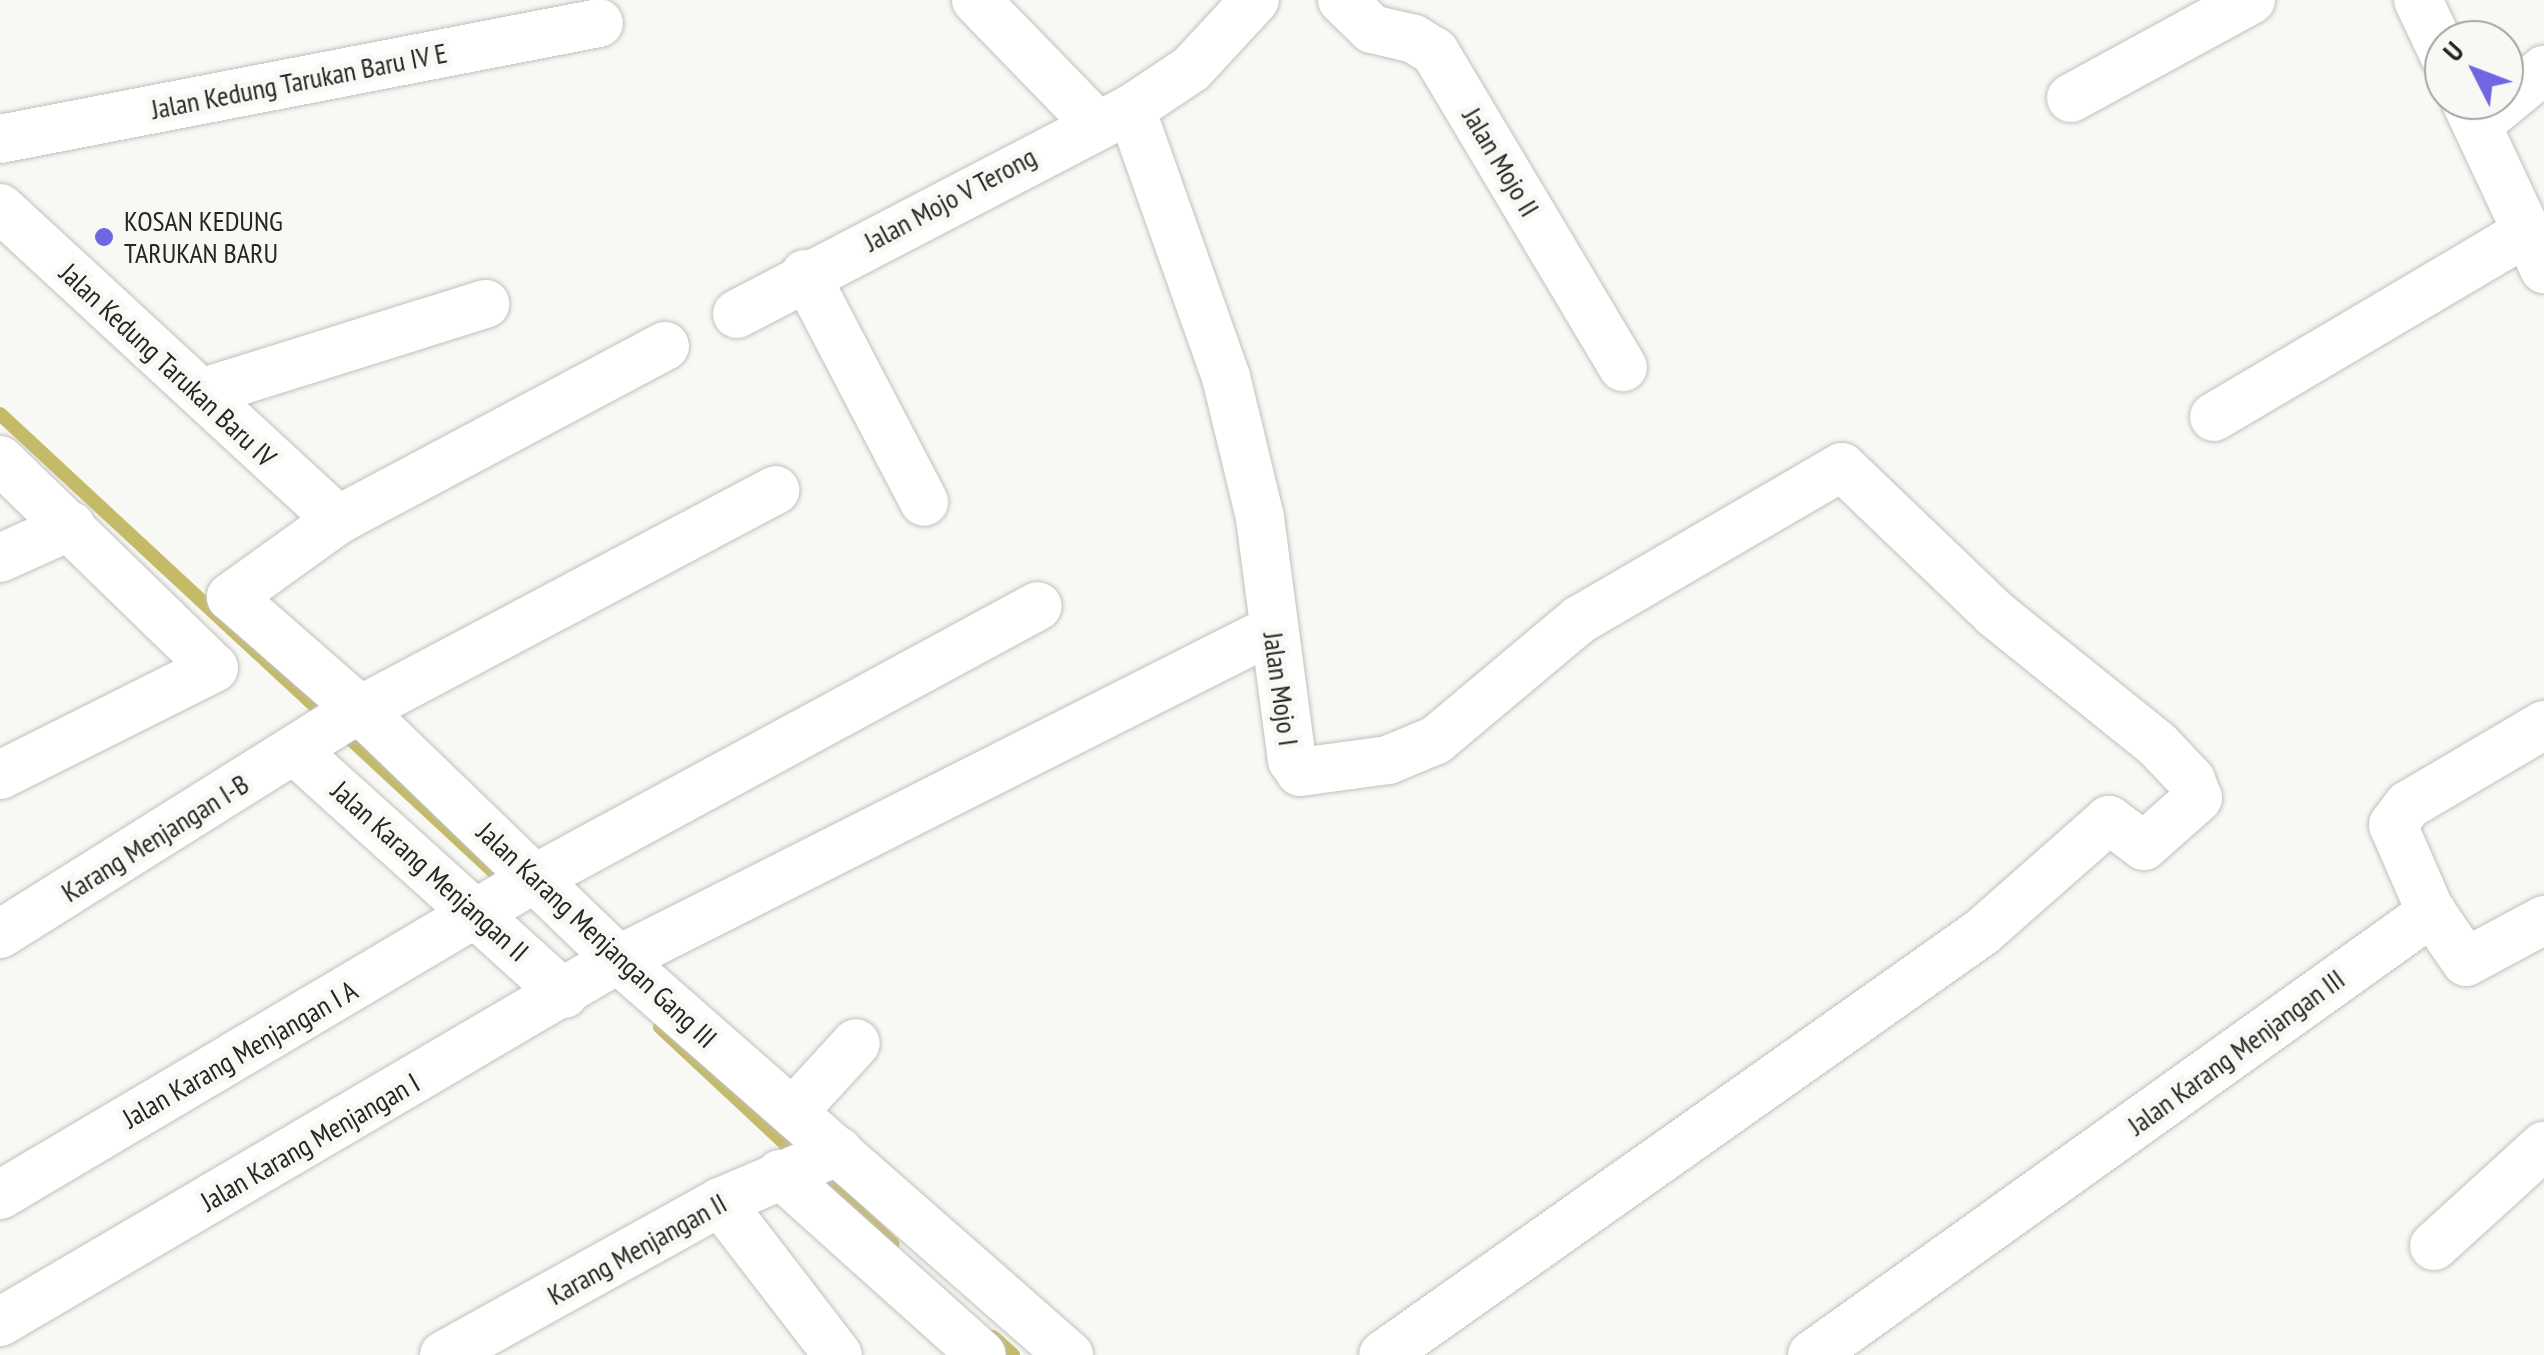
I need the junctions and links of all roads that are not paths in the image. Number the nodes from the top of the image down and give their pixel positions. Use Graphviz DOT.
graph roads {
  1 [pos="976,0"];
  2 [pos="1255,0"];
  3 [pos="1342,0"];
  4 [pos="2251,0"];
  5 [pos="599,23"];
  6 [pos="2071,98"];
  7 [pos="1113,116"];
  8 [pos="2475,120"];
  9 [pos="0,140"];
  10 [pos="0,208"];
  11 [pos="2536,243"];
  12 [pos="805,274"];
  13 [pos="485,304"];
  14 [pos="737,314"];
  15 [pos="664,346"];
  16 [pos="1623,367"];
  17 [pos="202,394"];
  18 [pos="2214,417"];
  19 [pos="0,460"];
  20 [pos="775,490"];
  21 [pos="924,502"];
  22 [pos="338,520"];
  23 [pos="71,526"];
  24 [pos="0,558"];
  25 [pos="1038,606"];
  26 [pos="209,628"];
  27 [pos="1272,630"];
  28 [pos="2544,724"];
  29 [pos="327,730"];
  30 [pos="0,775"];
  31 [pos="531,882"];
  32 [pos="483,912"];
  33 [pos="2432,912"];
  34 [pos="2544,920"];
  35 [pos="0,934"];
  36 [pos="615,962"];
  37 [pos="567,992"];
  38 [pos="856,1042"];
  39 [pos="793,1112"];
  40 [pos="2544,1146"];
  41 [pos="836,1152"];
  42 [pos="785,1172"];
  43 [pos="0,1195"];
  44 [pos="720,1202"];
  45 [pos="2434,1246"];
  46 [pos="0,1322"];
  47 [pos="444,1355"];
  48 [pos="838,1355"];
  49 [pos="982,1355"];
  50 [pos="1068,1355"];
  51 [pos="1383,1355"];
  52 [pos="1812,1355"];
  1 -- 7 [label="street"];
  2 -- 7 [label="street, Jalan Mojo V Terong"];
  3 -- 16 [label="street, Jalan Mojo II"];
  4 -- 6 [label="street"];
  5 -- 9 [label="street, Jalan Kedung Tarukan Baru IV E"];
  7 -- 12 [label="street, Jalan Mojo V Terong"];
  7 -- 27 [label="street, Jalan Mojo I"];
  8 -- 11 [label="street"];
  10 -- 17 [label="street, Jalan Kedung Tarukan Baru IV"];
  11 -- 18 [label="street"];
  12 -- 14 [label="street, Jalan Mojo V Terong"];
  12 -- 21 [label="street"];
  13 -- 17 [label="street"];
  15 -- 22 [label="street"];
  17 -- 22 [label="street, Jalan Kedung Tarukan Baru IV"];
  19 -- 23 [label="street, Jalan Karang Menjangan Gang III"];
  20 -- 29 [label="street, Karang Menjangan I-B"];
  22 -- 26 [label="street"];
  23 -- 24 [label="street"];
  23 -- 26 [label="street, Jalan Karang Menjangan Gang III"];
  25 -- 31 [label="street, Jalan Karang Menjangan I A"];
  26 -- 29 [label="street, Jalan Karang Menjangan Gang III"];
  26 -- 30 [label="street"];
  27 -- 36 [label="street, Jalan Karang Menjangan I"];
  27 -- 51 [label="street, Jalan Mojo I"];
  28 -- 33 [label="street"];
  29 -- 31 [label="street, Jalan Karang Menjangan Gang III"];
  29 -- 32 [label="street, Jalan Karang Menjangan II"];
  29 -- 35 [label="street, Karang Menjangan I-B"];
  31 -- 32 [label="street, Jalan Karang Menjangan I A"];
  31 -- 36 [label="street, Jalan Karang Menjangan Gang III"];
  32 -- 37 [label="street, Jalan Karang Menjangan II"];
  32 -- 43 [label="street, Jalan Karang Menjangan I A"];
  33 -- 34 [label="street"];
  33 -- 52 [label="street, Jalan Karang Menjangan III"];
  36 -- 37 [label="street, Jalan Karang Menjangan I"];
  36 -- 39 [label="street, Jalan Karang Menjangan Gang III"];
  37 -- 46 [label="street, Jalan Karang Menjangan I"];
  38 -- 39 [label="street"];
  39 -- 41 [label="street, Jalan Karang Menjangan Gang III"];
  40 -- 45 [label="street"];
  41 -- 42 [label="street, Karang Menjangan II"];
  41 -- 50 [label="street, Jalan Karang Menjangan Gang III"];
  42 -- 44 [label="street, Karang Menjangan II"];
  42 -- 49 [label="street"];
  44 -- 47 [label="street, Karang Menjangan II"];
  44 -- 48 [label="street"];
}
